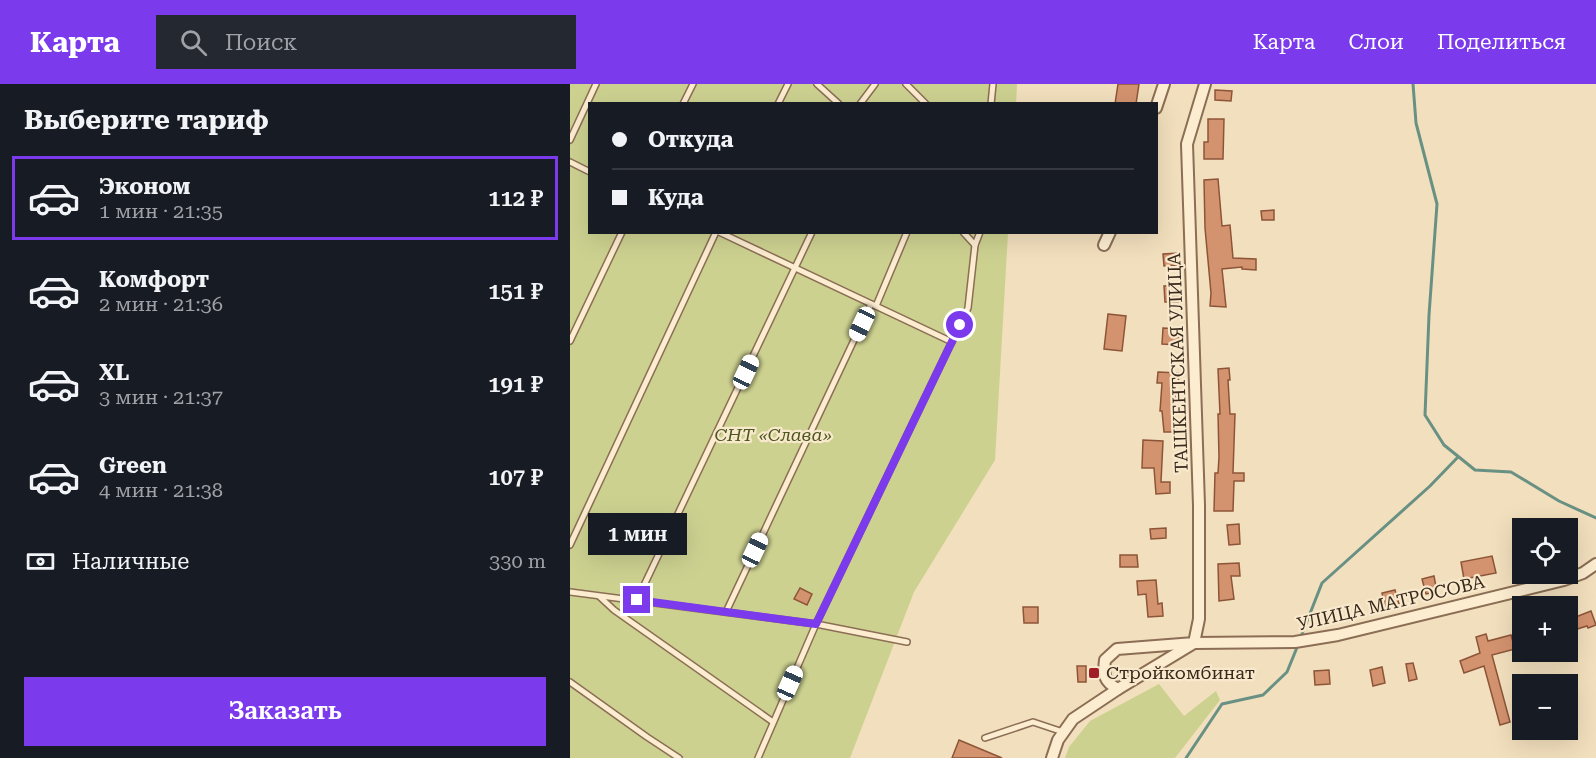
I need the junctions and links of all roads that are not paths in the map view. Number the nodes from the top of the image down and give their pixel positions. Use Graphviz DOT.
graph roads {
  1 [pos="596,84"];
  2 [pos="693,84"];
  3 [pos="788,84"];
  4 [pos="817,84"];
  5 [pos="875,84"];
  6 [pos="906,84"];
  7 [pos="993,84"];
  8 [pos="1164,84"];
  9 [pos="1205,84"];
  10 [pos="684,102"];
  11 [pos="779,102"];
  12 [pos="836,102"];
  13 [pos="862,102"];
  14 [pos="924,102"];
  15 [pos="991,102"];
  16 [pos="1158,102"];
  17 [pos="570,140"];
  18 [pos="570,162"];
  19 [pos="588,171"];
  20 [pos="621,234"];
  21 [pos="717,234"];
  22 [pos="722,234"];
  23 [pos="811,234"];
  24 [pos="906,234"];
  25 [pos="965,234"];
  26 [pos="979,234"];
  27 [pos="1109,234"];
  28 [pos="975,245"];
  29 [pos="1104,245"];
  30 [pos="795,268"];
  31 [pos="874,305"];
  32 [pos="570,340"];
  33 [pos="952,342"];
  34 [pos="570,545"];
  35 [pos="1596,564"];
  36 [pos="570,592"];
  37 [pos="599,596"];
  38 [pos="637,600"];
  39 [pos="726,612"];
  40 [pos="816,624"];
  41 [pos="907,642"];
  42 [pos="1194,643"];
  43 [pos="570,682"];
  44 [pos="1118,689"];
  45 [pos="773,722"];
  46 [pos="1064,732"];
  47 [pos="985,738"];
  48 [pos="679,758"];
  49 [pos="758,758"];
  50 [pos="1052,758"];
  1 -- 17 [label="lane"];
  2 -- 10 [label="lane"];
  3 -- 11 [label="lane"];
  4 -- 12 [label="lane"];
  5 -- 13 [label="lane"];
  6 -- 14 [label="lane"];
  7 -- 15 [label="lane"];
  8 -- 16 [label="street"];
  9 -- 42 [label="street, ТАШКЕНТСКАЯ УЛИЦА"];
  18 -- 19 [label="lane"];
  20 -- 32 [label="lane"];
  21 -- 34 [label="lane"];
  22 -- 30 [label="lane"];
  23 -- 30 [label="lane"];
  24 -- 31 [label="lane"];
  25 -- 28 [label="lane"];
  26 -- 28 [label="lane"];
  27 -- 29 [label="street"];
  28 -- 33 [label="lane"];
  30 -- 31 [label="lane"];
  30 -- 38 [label="lane"];
  31 -- 33 [label="lane"];
  31 -- 39 [label="lane"];
  33 -- 40 [label="lane"];
  35 -- 42 [label="street, УЛИЦА МАТРОСОВА"];
  36 -- 37 [label="lane"];
  37 -- 38 [label="lane"];
  37 -- 45 [label="lane"];
  38 -- 39 [label="lane"];
  39 -- 40 [label="lane"];
  40 -- 41 [label="lane"];
  40 -- 45 [label="lane"];
  42 -- 44 [label="street"];
  42 -- 44 [label="street, УЛИЦА МАТРОСОВА"];
  43 -- 48 [label="lane"];
  44 -- 46 [label="street"];
  45 -- 49 [label="lane"];
  46 -- 47 [label="lane"];
  46 -- 50 [label="street"];
}
